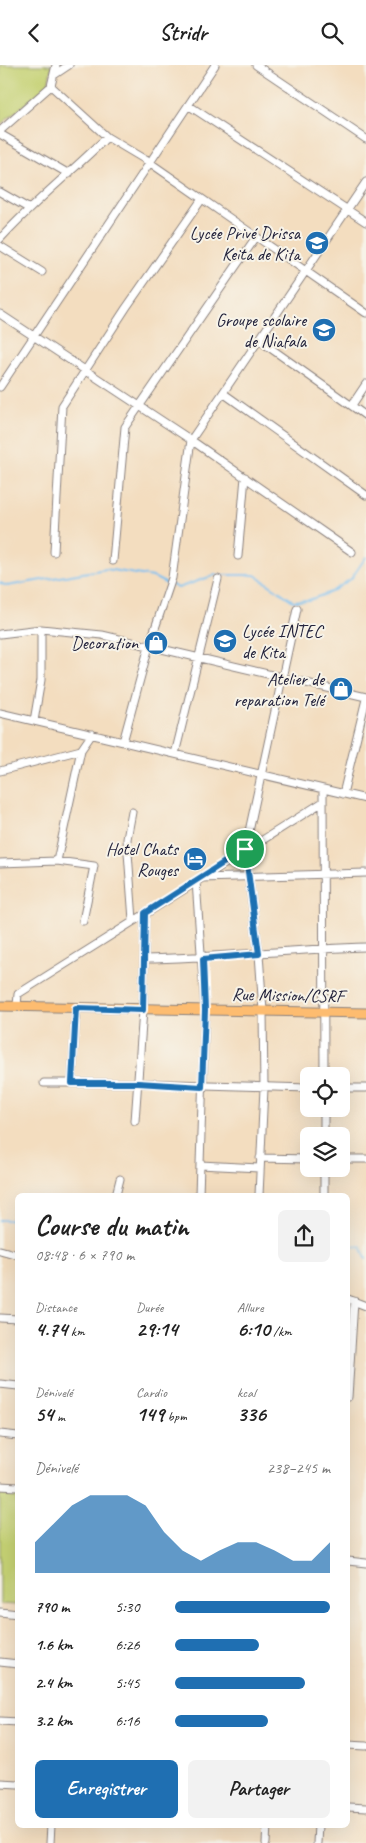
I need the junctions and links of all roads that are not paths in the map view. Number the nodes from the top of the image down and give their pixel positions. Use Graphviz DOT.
graph roads {
  1 [pos="56,65"];
  2 [pos="69,65"];
  3 [pos="215,65"];
  4 [pos="256,65"];
  5 [pos="54,75"];
  6 [pos="51,86"];
  7 [pos="188,105"];
  8 [pos="0,132"];
  9 [pos="107,137"];
  10 [pos="366,139"];
  11 [pos="149,162"];
  12 [pos="69,174"];
  13 [pos="366,182"];
  14 [pos="0,192"];
  15 [pos="202,199"];
  16 [pos="28,208"];
  17 [pos="347,210"];
  18 [pos="366,223"];
  19 [pos="256,237"];
  20 [pos="0,239"];
  21 [pos="0,246"];
  22 [pos="42,271"];
  23 [pos="305,271"];
  24 [pos="366,313"];
  25 [pos="0,314"];
  26 [pos="33,336"];
  27 [pos="259,340"];
  28 [pos="86,370"];
  29 [pos="366,384"];
  30 [pos="0,387"];
  31 [pos="223,393"];
  32 [pos="352,405"];
  33 [pos="139,406"];
  34 [pos="366,416"];
  35 [pos="192,439"];
  36 [pos="245,477"];
  37 [pos="366,495"];
  38 [pos="54,552"];
  39 [pos="352,552"];
  40 [pos="238,555"];
  41 [pos="113,561"];
  42 [pos="218,579"];
  43 [pos="298,609"];
  44 [pos="41,629"];
  45 [pos="0,634"];
  46 [pos="149,647"];
  47 [pos="199,658"];
  48 [pos="282,677"];
  49 [pos="366,698"];
  50 [pos="0,713"];
  51 [pos="34,721"];
  52 [pos="92,735"];
  53 [pos="123,742"];
  54 [pos="81,750"];
  55 [pos="175,754"];
  56 [pos="0,771"];
  57 [pos="261,774"];
  58 [pos="323,789"];
  59 [pos="343,793"];
  60 [pos="366,799"];
  61 [pos="323,802"];
  62 [pos="132,812"];
  63 [pos="245,849"];
  64 [pos="57,861"];
  65 [pos="0,863"];
  66 [pos="366,873"];
  67 [pos="323,874"];
  68 [pos="248,878"];
  69 [pos="199,880"];
  70 [pos="145,913"];
  71 [pos="133,920"];
  72 [pos="83,921"];
  73 [pos="366,947"];
  74 [pos="324,948"];
  75 [pos="259,954"];
  76 [pos="144,959"];
  77 [pos="203,959"];
  78 [pos="0,1006"];
  79 [pos="17,1006"];
  80 [pos="76,1008"];
  81 [pos="143,1010"];
  82 [pos="205,1010"];
  83 [pos="263,1011"];
  84 [pos="324,1012"];
  85 [pos="366,1013"];
  86 [pos="324,1067"];
  87 [pos="44,1083"];
  88 [pos="72,1083"];
  89 [pos="138,1083"];
  90 [pos="202,1087"];
  91 [pos="264,1088"];
  92 [pos="300,1088"];
  93 [pos="350,1088"];
  94 [pos="366,1088"];
  95 [pos="135,1121"];
  96 [pos="260,1159"];
  97 [pos="300,1159"];
  98 [pos="350,1159"];
  99 [pos="366,1159"];
  100 [pos="200,1165"];
  101 [pos="259,1167"];
  102 [pos="324,1177"];
  103 [pos="120,1179"];
  104 [pos="116,1193"];
  105 [pos="199,1193"];
  106 [pos="259,1193"];
  107 [pos="324,1193"];
  108 [pos="0,1250"];
  109 [pos="15,1254"];
  110 [pos="351,1300"];
  111 [pos="366,1306"];
  112 [pos="0,1318"];
  113 [pos="15,1319"];
  114 [pos="350,1332"];
  115 [pos="0,1384"];
  116 [pos="15,1385"];
  117 [pos="0,1434"];
  118 [pos="15,1435"];
  119 [pos="0,1486"];
  120 [pos="15,1487"];
  121 [pos="350,1561"];
  122 [pos="366,1563"];
  123 [pos="0,1612"];
  124 [pos="15,1613"];
  125 [pos="0,1662"];
  126 [pos="15,1664"];
  127 [pos="0,1721"];
  128 [pos="15,1722"];
  129 [pos="350,1745"];
  130 [pos="366,1746"];
  131 [pos="0,1783"];
  132 [pos="15,1784"];
  133 [pos="350,1807"];
  134 [pos="366,1808"];
  135 [pos="51,1828"];
  136 [pos="267,1828"];
  137 [pos="318,1828"];
  138 [pos="50,1843"];
  139 [pos="266,1843"];
  140 [pos="317,1843"];
  1 -- 5 [label="street"];
  2 -- 5 [label="street"];
  3 -- 7 [label="street"];
  4 -- 10 [label="street"];
  5 -- 6 [label="street"];
  6 -- 8 [label="street"];
  6 -- 9 [label="street"];
  7 -- 11 [label="street"];
  7 -- 17 [label="street"];
  8 -- 12 [label="street"];
  9 -- 11 [label="street"];
  9 -- 12 [label="street"];
  11 -- 15 [label="street"];
  11 -- 26 [label="street"];
  12 -- 16 [label="street"];
  13 -- 17 [label="street"];
  14 -- 16 [label="street"];
  15 -- 19 [label="street"];
  15 -- 28 [label="street"];
  16 -- 20 [label="street"];
  17 -- 18 [label="street"];
  17 -- 23 [label="street"];
  19 -- 23 [label="street"];
  19 -- 33 [label="street"];
  21 -- 22 [label="street"];
  23 -- 24 [label="street"];
  23 -- 27 [label="street"];
  25 -- 26 [label="street"];
  26 -- 28 [label="street"];
  26 -- 30 [label="street"];
  27 -- 31 [label="street"];
  27 -- 32 [label="street"];
  28 -- 33 [label="street"];
  28 -- 38 [label="street"];
  29 -- 32 [label="street"];
  31 -- 35 [label="street"];
  31 -- 37 [label="street"];
  32 -- 34 [label="street"];
  33 -- 35 [label="street"];
  33 -- 41 [label="street"];
  35 -- 36 [label="street"];
  35 -- 46 [label="street"];
  36 -- 39 [label="street"];
  36 -- 40 [label="street"];
  42 -- 47 [label="street"];
  43 -- 48 [label="street"];
  44 -- 45 [label="street"];
  44 -- 46 [label="street"];
  44 -- 51 [label="street"];
  46 -- 47 [label="street"];
  46 -- 53 [label="street"];
  47 -- 48 [label="street"];
  47 -- 55 [label="street"];
  48 -- 49 [label="street"];
  48 -- 57 [label="street"];
  49 -- 59 [label="street"];
  50 -- 51 [label="street"];
  51 -- 52 [label="street"];
  52 -- 53 [label="street"];
  52 -- 54 [label="street"];
  53 -- 55 [label="street"];
  54 -- 56 [label="street"];
  54 -- 64 [label="street"];
  55 -- 57 [label="street"];
  57 -- 58 [label="street"];
  57 -- 63 [label="street"];
  58 -- 59 [label="street"];
  58 -- 61 [label="street"];
  59 -- 60 [label="street"];
  61 -- 63 [label="street"];
  61 -- 67 [label="street"];
  62 -- 71 [label="street"];
  63 -- 68 [label="street"];
  63 -- 69 [label="street"];
  64 -- 65 [label="street"];
  64 -- 72 [label="street"];
  66 -- 67 [label="street"];
  67 -- 68 [label="street"];
  67 -- 74 [label="street"];
  68 -- 69 [label="street"];
  68 -- 75 [label="street"];
  69 -- 70 [label="street"];
  69 -- 77 [label="street"];
  70 -- 71 [label="street"];
  70 -- 76 [label="street"];
  71 -- 79 [label="street"];
  73 -- 74 [label="street"];
  74 -- 75 [label="street"];
  74 -- 84 [label="street"];
  75 -- 77 [label="street"];
  75 -- 83 [label="street"];
  76 -- 77 [label="street"];
  76 -- 81 [label="street"];
  77 -- 82 [label="street"];
  78 -- 79 [label="main road, Rue Mission/CSRF"];
  79 -- 80 [label="main road, Rue Mission/CSRF"];
  80 -- 81 [label="main road, Rue Mission/CSRF"];
  80 -- 88 [label="street"];
  81 -- 82 [label="main road, Rue Mission/CSRF"];
  81 -- 89 [label="street"];
  82 -- 83 [label="main road, Rue Mission/CSRF"];
  82 -- 90 [label="street"];
  83 -- 84 [label="main road, Rue Mission/CSRF"];
  83 -- 91 [label="street"];
  84 -- 85 [label="main road, Rue Mission/CSRF"];
  84 -- 86 [label="street"];
  87 -- 88 [label="street"];
  88 -- 89 [label="street"];
  89 -- 90 [label="street"];
  89 -- 95 [label="street"];
  90 -- 91 [label="street"];
  90 -- 100 [label="street"];
  91 -- 92 [label="street"];
  91 -- 96 [label="street"];
  93 -- 94 [label="street"];
  96 -- 97 [label="street"];
  96 -- 101 [label="street"];
  98 -- 99 [label="street"];
  100 -- 101 [label="street"];
  100 -- 105 [label="street"];
  101 -- 106 [label="street"];
  102 -- 107 [label="street"];
  103 -- 104 [label="street"];
  108 -- 109 [label="street"];
  110 -- 111 [label="street"];
  110 -- 114 [label="street"];
  112 -- 113 [label="street"];
  115 -- 116 [label="street"];
  117 -- 118 [label="street"];
  119 -- 120 [label="street"];
  121 -- 122 [label="street"];
  123 -- 124 [label="street"];
  125 -- 126 [label="street"];
  127 -- 128 [label="street"];
  129 -- 130 [label="street"];
  131 -- 132 [label="street"];
  133 -- 134 [label="street"];
  135 -- 138 [label="street"];
  136 -- 139 [label="street"];
  137 -- 140 [label="street"];
}
